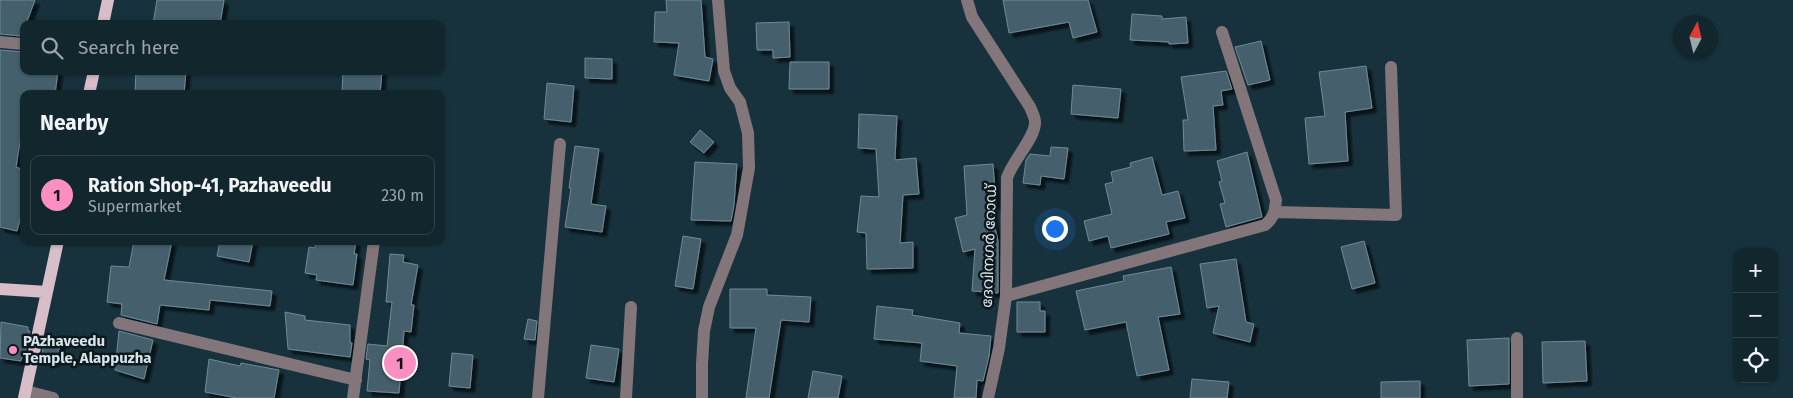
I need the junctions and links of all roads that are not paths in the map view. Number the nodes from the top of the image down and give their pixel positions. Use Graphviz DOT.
graph roads {
  1 [pos="108,0"];
  2 [pos="718,0"];
  3 [pos="967,0"];
  4 [pos="105,20"];
  5 [pos="1222,32"];
  6 [pos="0,42"];
  7 [pos="20,44"];
  8 [pos="1391,66"];
  9 [pos="93,75"];
  10 [pos="90,90"];
  11 [pos="560,144"];
  12 [pos="1275,212"];
  13 [pos="57,245"];
  14 [pos="373,245"];
  15 [pos="0,289"];
  16 [pos="48,292"];
  17 [pos="1006,296"];
  18 [pos="631,308"];
  19 [pos="119,323"];
  20 [pos="1517,338"];
  21 [pos="356,380"];
  22 [pos="25,395"];
  23 [pos="52,398"];
  24 [pos="353,398"];
  25 [pos="538,398"];
  26 [pos="626,398"];
  27 [pos="702,398"];
  28 [pos="988,398"];
  29 [pos="1517,398"];
  1 -- 4 [label="main road"];
  2 -- 27 [label="street"];
  3 -- 17 [label="street, ദേവിനഗർ റോഡ്"];
  5 -- 12 [label="street"];
  6 -- 7 [label="street"];
  8 -- 12 [label="street"];
  9 -- 10 [label="main road"];
  11 -- 25 [label="street"];
  12 -- 17 [label="street"];
  13 -- 16 [label="main road"];
  14 -- 21 [label="street"];
  15 -- 16 [label="main road"];
  16 -- 22 [label="main road"];
  17 -- 28 [label="street, ദേവിനഗർ റോഡ്"];
  18 -- 26 [label="street"];
  19 -- 21 [label="street"];
  20 -- 29 [label="street"];
  21 -- 24 [label="street"];
  22 -- 23 [label="street"];
}
